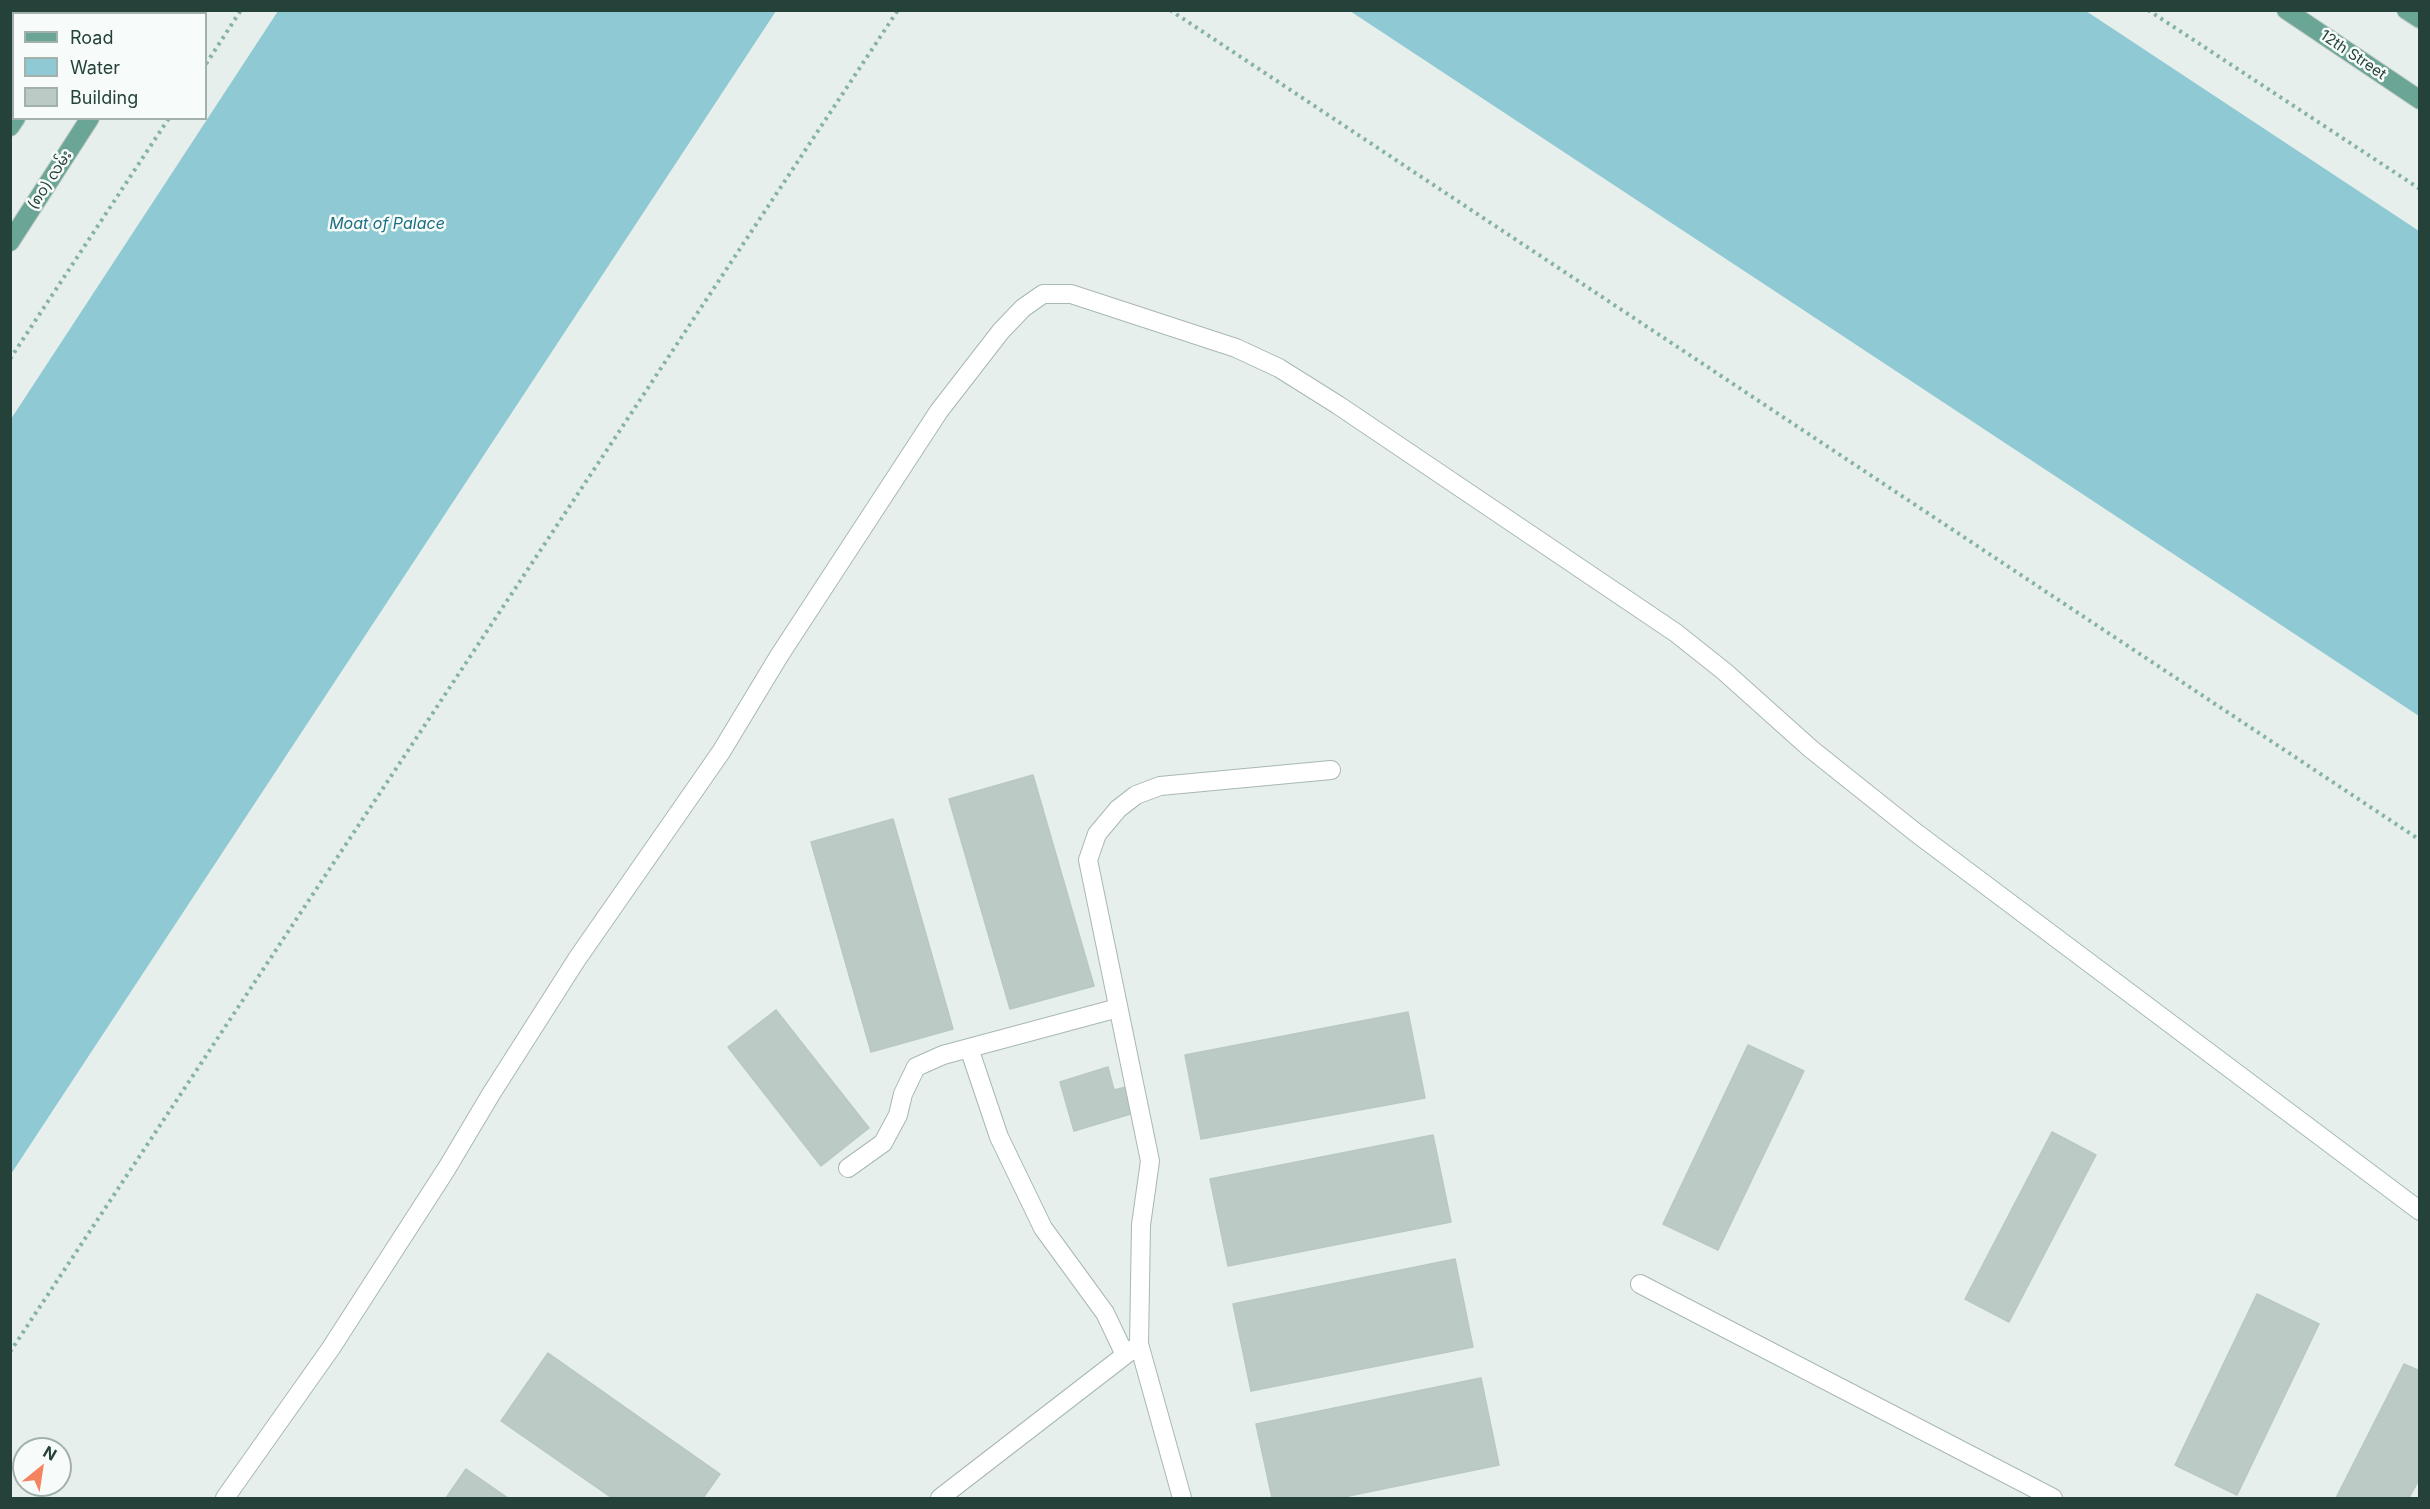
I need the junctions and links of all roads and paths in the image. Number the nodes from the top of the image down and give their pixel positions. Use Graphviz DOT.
graph roads {
  1 [pos="241,10"];
  2 [pos="898,10"];
  3 [pos="1170,10"];
  4 [pos="2148,10"];
  5 [pos="2286,10"];
  6 [pos="2406,10"];
  7 [pos="2420,19"];
  8 [pos="207,62"];
  9 [pos="2420,100"];
  10 [pos="89,120"];
  11 [pos="168,120"];
  12 [pos="2420,189"];
  13 [pos="10,242"];
  14 [pos="10,359"];
  15 [pos="1331,770"];
  16 [pos="2420,840"];
  17 [pos="1118,1008"];
  18 [pos="969,1048"];
  19 [pos="848,1168"];
  20 [pos="2420,1211"];
  21 [pos="1640,1284"];
  22 [pos="1132,1349"];
  23 [pos="10,1352"];
  24 [pos="225,1498"];
  25 [pos="940,1498"];
  26 [pos="1182,1498"];
  27 [pos="2053,1498"];
  1 -- 8 [label="path"];
  2 -- 23 [label="path"];
  3 -- 16 [label="path"];
  4 -- 12 [label="path"];
  5 -- 9 [label="main road, 12th Street"];
  6 -- 7 [label="main road"];
  10 -- 13 [label="main road, (၈၀) လမ်း"];
  11 -- 14 [label="path"];
  15 -- 17 [label="lane"];
  17 -- 18 [label="lane"];
  17 -- 22 [label="lane"];
  18 -- 19 [label="lane"];
  18 -- 22 [label="lane"];
  20 -- 24 [label="lane"];
  21 -- 27 [label="lane"];
  22 -- 25 [label="lane"];
  22 -- 26 [label="lane"];
}
